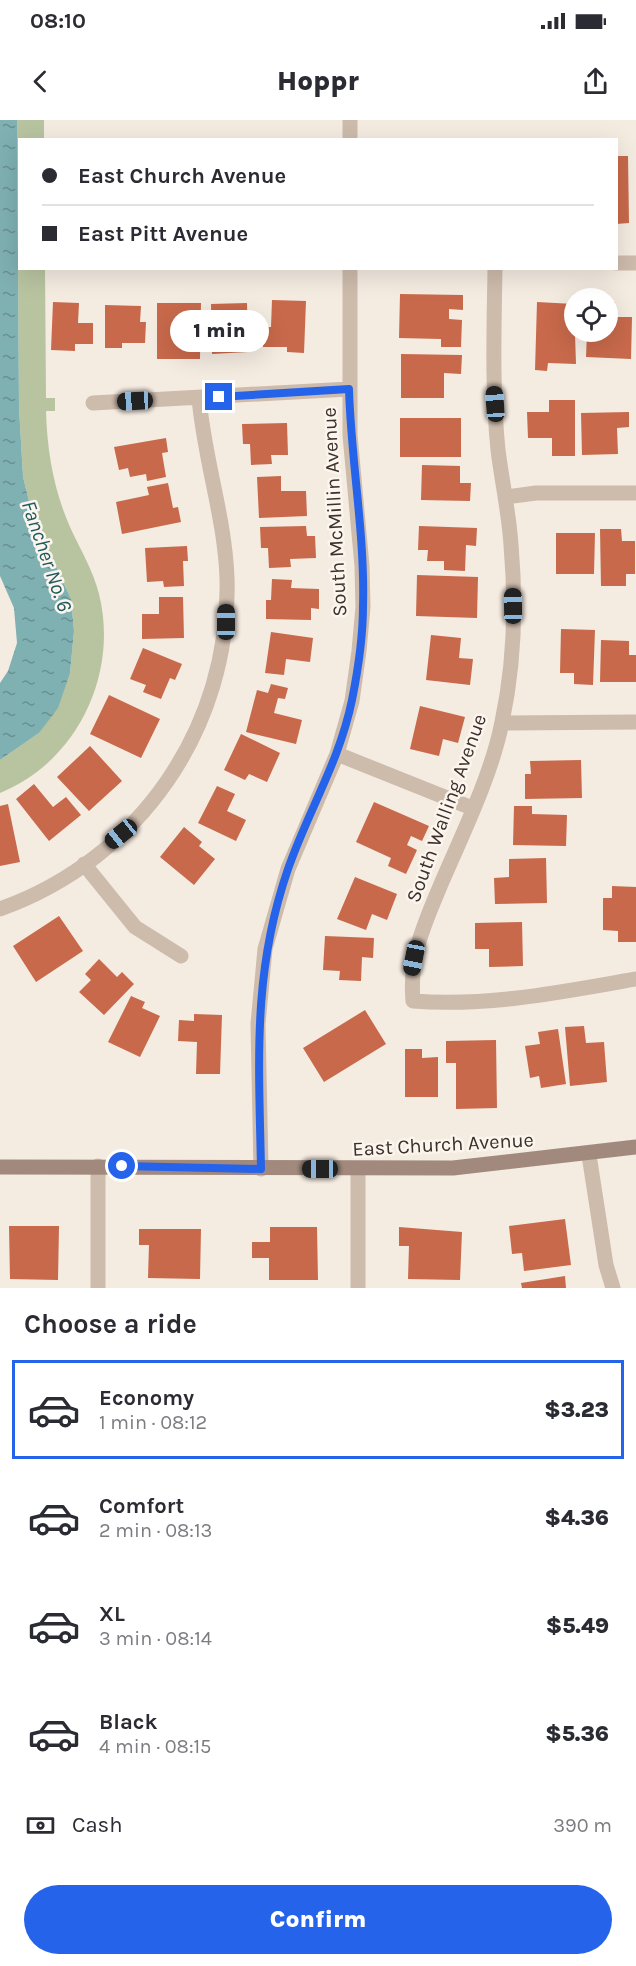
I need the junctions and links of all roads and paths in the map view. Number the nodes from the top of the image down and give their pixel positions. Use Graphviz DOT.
graph roads {
  1 [pos="350,120"];
  2 [pos="350,138"];
  3 [pos="618,263"];
  4 [pos="636,263"];
  5 [pos="350,270"];
  6 [pos="495,270"];
  7 [pos="349,389"];
  8 [pos="199,398"];
  9 [pos="93,403"];
  10 [pos="636,494"];
  11 [pos="506,497"];
  12 [pos="636,722"];
  13 [pos="502,723"];
  14 [pos="337,754"];
  15 [pos="472,808"];
  16 [pos="84,864"];
  17 [pos="0,909"];
  18 [pos="182,956"];
  19 [pos="636,979"];
  20 [pos="636,1148"];
  21 [pos="589,1155"];
  22 [pos="98,1166"];
  23 [pos="0,1167"];
  24 [pos="261,1169"];
  25 [pos="358,1170"];
  26 [pos="98,1288"];
  27 [pos="358,1288"];
  28 [pos="613,1288"];
  1 -- 2 [label="street"];
  3 -- 4 [label="street"];
  5 -- 7 [label="street, South McMillin Avenue"];
  6 -- 11 [label="street, South Walling Avenue"];
  7 -- 8 [label="street"];
  7 -- 14 [label="street, South McMillin Avenue"];
  8 -- 9 [label="street"];
  8 -- 16 [label="street"];
  10 -- 11 [label="street"];
  11 -- 13 [label="street, South Walling Avenue"];
  12 -- 13 [label="street"];
  13 -- 15 [label="street, South Walling Avenue"];
  14 -- 15 [label="street"];
  14 -- 24 [label="street, South McMillin Avenue"];
  15 -- 19 [label="street, South Walling Avenue"];
  16 -- 17 [label="street"];
  16 -- 18 [label="street"];
  20 -- 21 [label="street, East Church Avenue"];
  21 -- 25 [label="street, East Church Avenue"];
  21 -- 28 [label="street"];
  22 -- 23 [label="street, East Church Avenue"];
  22 -- 24 [label="street, East Church Avenue"];
  22 -- 26 [label="street"];
  24 -- 25 [label="street, East Church Avenue"];
  25 -- 27 [label="street"];
}
